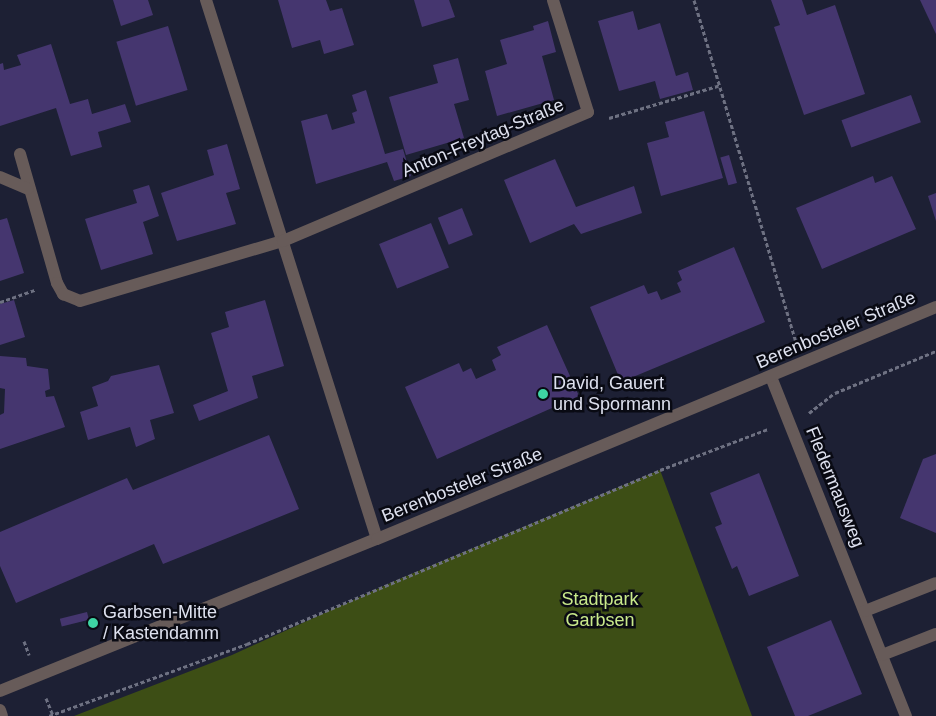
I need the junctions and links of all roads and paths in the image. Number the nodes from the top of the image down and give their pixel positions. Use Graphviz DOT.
graph roads {
  1 [pos="206,0"];
  2 [pos="553,0"];
  3 [pos="694,0"];
  4 [pos="718,86"];
  5 [pos="588,112"];
  6 [pos="20,154"];
  7 [pos="0,177"];
  8 [pos="28,189"];
  9 [pos="284,241"];
  10 [pos="57,283"];
  11 [pos="0,302"];
  12 [pos="936,307"];
  13 [pos="936,351"];
  14 [pos="803,364"];
  15 [pos="771,377"];
  16 [pos="790,421"];
  17 [pos="377,540"];
  18 [pos="936,583"];
  19 [pos="866,611"];
  20 [pos="936,634"];
  21 [pos="882,655"];
  22 [pos="0,691"];
  23 [pos="0,710"];
  24 [pos="2,716"];
  25 [pos="52,716"];
  26 [pos="906,716"];
  1 -- 9 [label="street"];
  2 -- 5 [label="street, Anton-Freytag-Straße"];
  3 -- 4 [label="path"];
  4 -- 5 [label="path"];
  4 -- 14 [label="path"];
  5 -- 9 [label="street, Anton-Freytag-Straße"];
  6 -- 8 [label="street"];
  7 -- 8 [label="street"];
  8 -- 10 [label="street"];
  9 -- 10 [label="street, Anton-Freytag-Straße"];
  9 -- 17 [label="street"];
  10 -- 11 [label="path"];
  12 -- 14 [label="street, Berenbosteler Straße"];
  13 -- 16 [label="path"];
  14 -- 15 [label="street, Berenbosteler Straße"];
  15 -- 16 [label="street, Fledermausweg"];
  15 -- 17 [label="street, Berenbosteler Straße"];
  16 -- 19 [label="street, Fledermausweg"];
  16 -- 25 [label="path"];
  17 -- 22 [label="street, Berenbosteler Straße"];
  18 -- 19 [label="street"];
  19 -- 21 [label="street, Fledermausweg"];
  20 -- 21 [label="street"];
  21 -- 26 [label="street, Fledermausweg"];
  23 -- 24 [label="street"];
}
